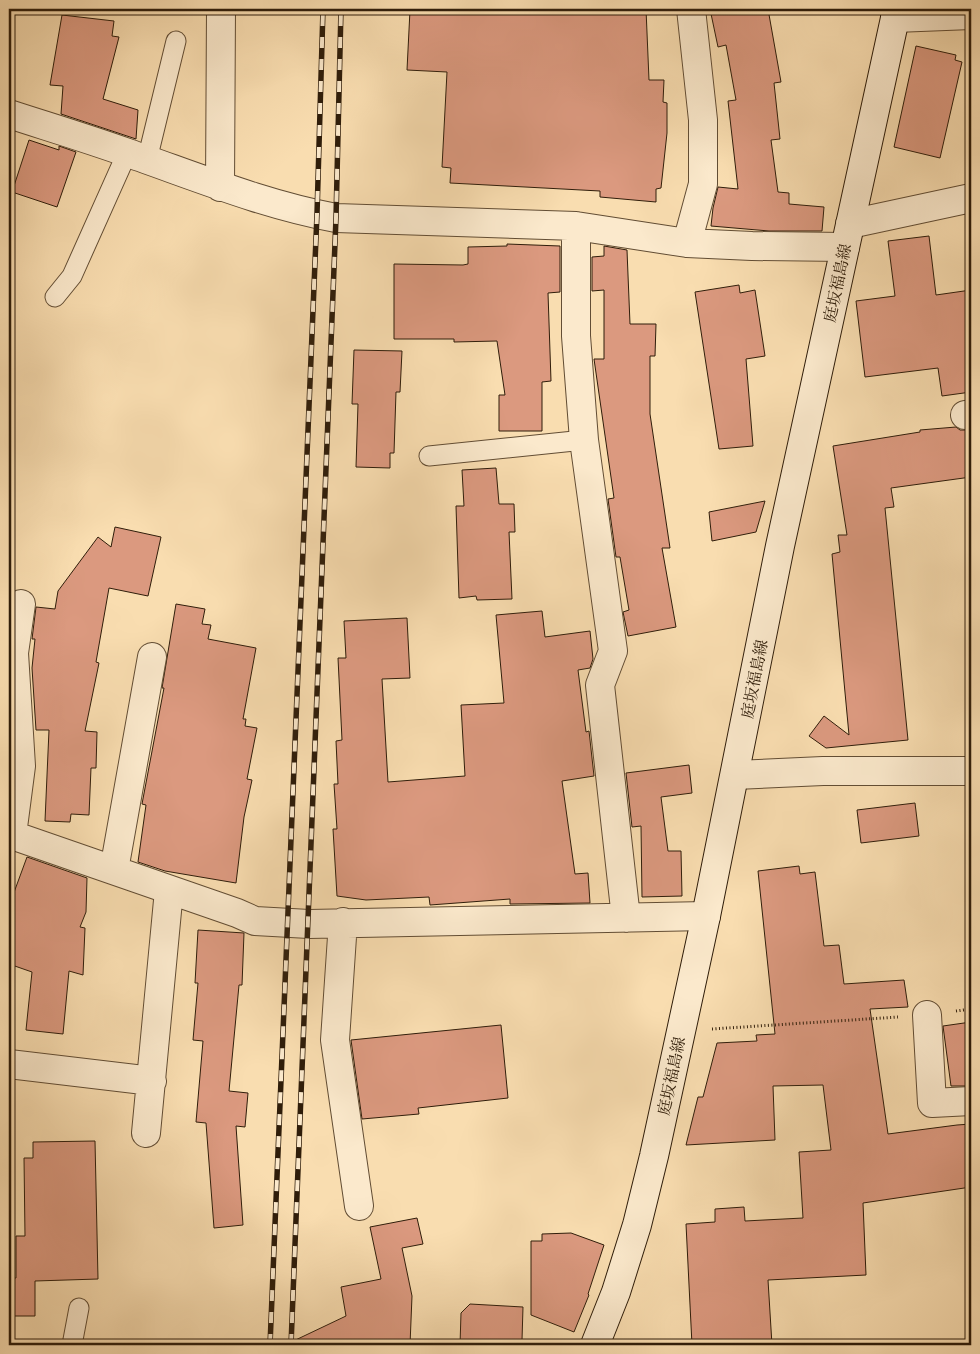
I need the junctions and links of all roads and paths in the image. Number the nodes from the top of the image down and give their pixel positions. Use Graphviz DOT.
graph roads {
  1 [pos="221,9"];
  2 [pos="691,9"];
  3 [pos="896,13"];
  4 [pos="971,15"];
  5 [pos="176,41"];
  6 [pos="9,114"];
  7 [pos="137,156"];
  8 [pos="220,187"];
  9 [pos="971,198"];
  10 [pos="576,226"];
  11 [pos="848,236"];
  12 [pos="687,242"];
  13 [pos="55,296"];
  14 [pos="584,440"];
  15 [pos="428,456"];
  16 [pos="21,604"];
  17 [pos="13,635"];
  18 [pos="152,657"];
  19 [pos="971,771"];
  20 [pos="735,775"];
  21 [pos="10,835"];
  22 [pos="114,870"];
  23 [pos="170,890"];
  24 [pos="706,916"];
  25 [pos="626,918"];
  26 [pos="343,922"];
  27 [pos="971,1009"];
  28 [pos="927,1015"];
  29 [pos="681,1030"];
  30 [pos="9,1064"];
  31 [pos="152,1081"];
  32 [pos="971,1100"];
  33 [pos="146,1133"];
  34 [pos="359,1206"];
  35 [pos="79,1308"];
  36 [pos="72,1345"];
  37 [pos="595,1345"];
  1 -- 8 [label="street"];
  2 -- 12 [label="street"];
  3 -- 4 [label="street"];
  3 -- 11 [label="street, 庭坂福島線"];
  5 -- 7 [label="lane"];
  6 -- 7 [label="street"];
  7 -- 8 [label="street"];
  7 -- 13 [label="lane"];
  8 -- 10 [label="street"];
  9 -- 11 [label="street"];
  10 -- 12 [label="street"];
  10 -- 14 [label="street"];
  11 -- 12 [label="street"];
  11 -- 20 [label="street, 庭坂福島線"];
  14 -- 15 [label="lane"];
  14 -- 25 [label="street"];
  16 -- 17 [label="street"];
  17 -- 21 [label="street"];
  18 -- 22 [label="street"];
  19 -- 20 [label="street"];
  20 -- 24 [label="street, 庭坂福島線"];
  21 -- 22 [label="street"];
  22 -- 23 [label="street"];
  23 -- 26 [label="street"];
  23 -- 31 [label="street"];
  24 -- 25 [label="street"];
  24 -- 29 [label="street, 庭坂福島線"];
  25 -- 26 [label="street"];
  26 -- 34 [label="street"];
  27 -- 28 [label="path"];
  28 -- 29 [label="path"];
  28 -- 32 [label="street"];
  29 -- 37 [label="street, 庭坂福島線"];
  30 -- 31 [label="street"];
  31 -- 33 [label="street"];
  35 -- 36 [label="lane"];
}
